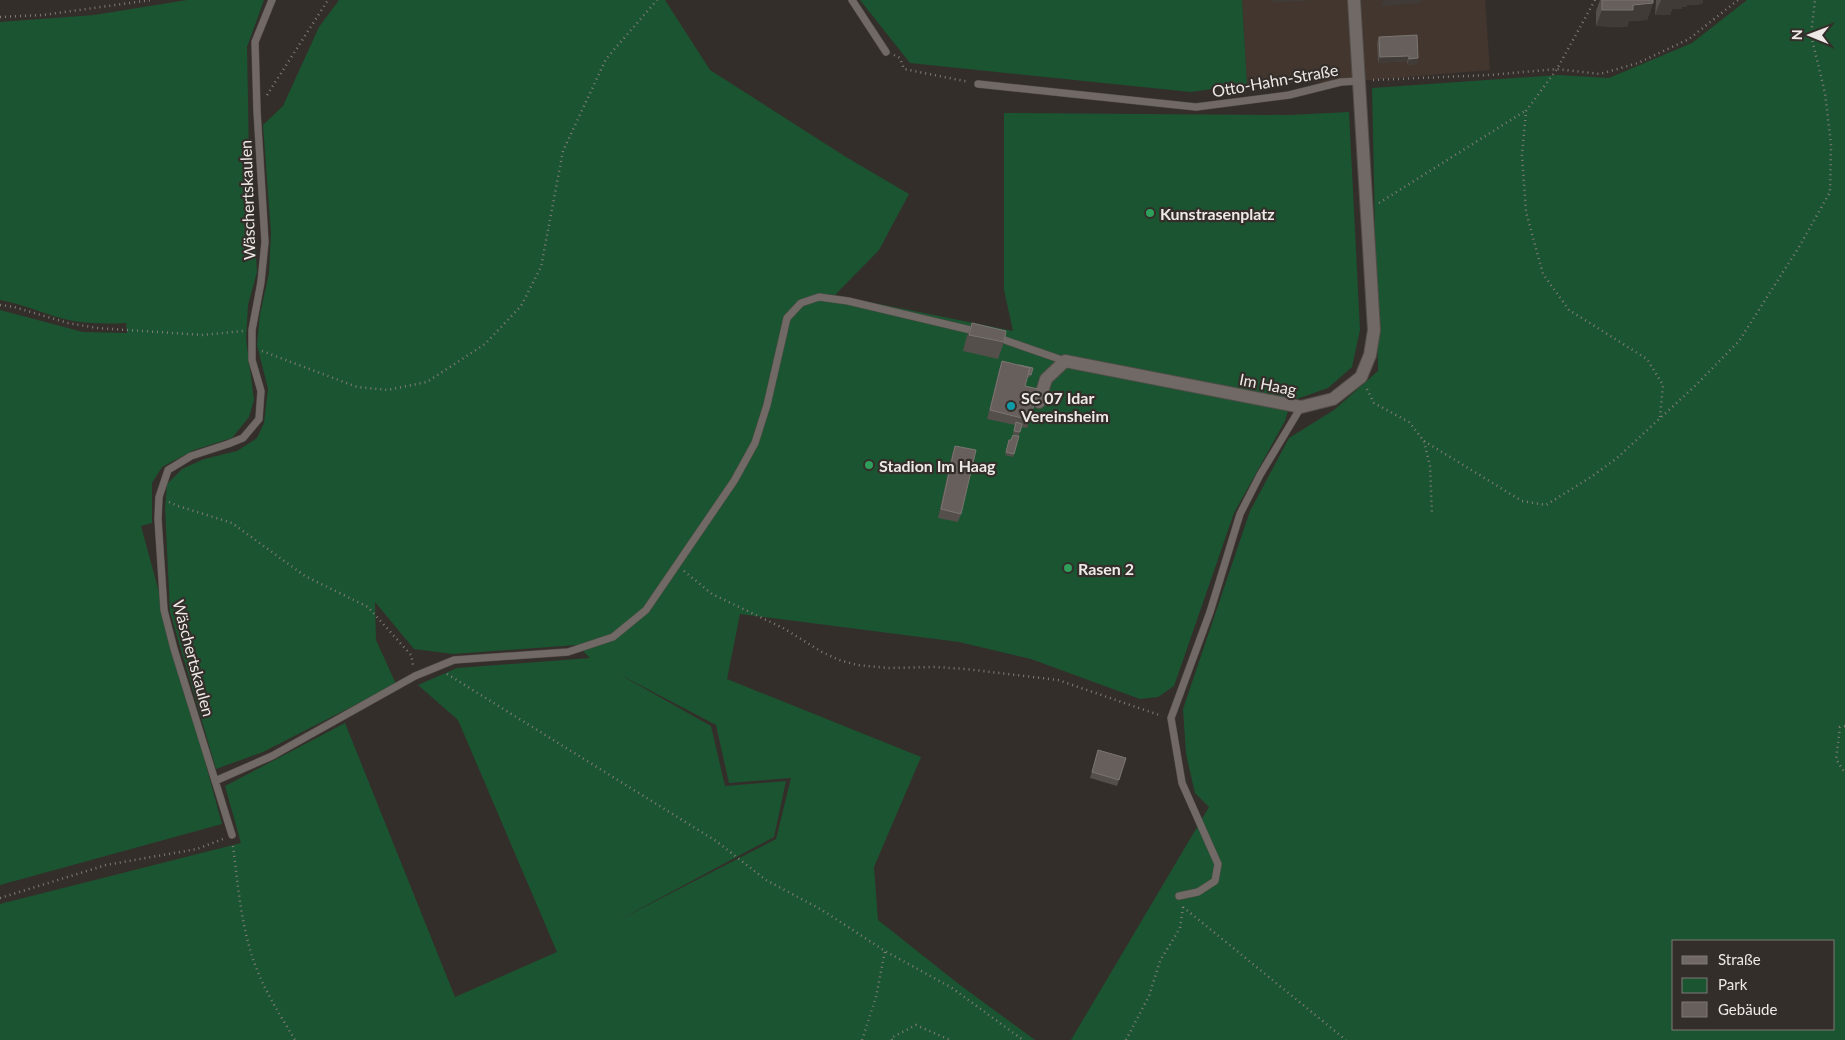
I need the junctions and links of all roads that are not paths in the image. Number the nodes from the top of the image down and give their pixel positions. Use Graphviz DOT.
graph roads {
  1 [pos="272,0"];
  2 [pos="852,0"];
  3 [pos="1354,0"];
  4 [pos="886,52"];
  5 [pos="1359,81"];
  6 [pos="978,84"];
  7 [pos="1065,361"];
  8 [pos="1038,402"];
  9 [pos="1301,407"];
  10 [pos="215,781"];
  11 [pos="232,835"];
  12 [pos="1179,896"];
  1 -- 10 [label="lane, Wäschertskaulen"];
  2 -- 4 [label="lane"];
  3 -- 5 [label="street"];
  5 -- 6 [label="lane, Otto-Hahn-Straße"];
  5 -- 9 [label="street, Im Haag"];
  7 -- 8 [label="street"];
  7 -- 9 [label="street, Im Haag"];
  7 -- 10 [label="lane"];
  9 -- 12 [label="lane"];
  10 -- 11 [label="lane, Wäschertskaulen"];
}
